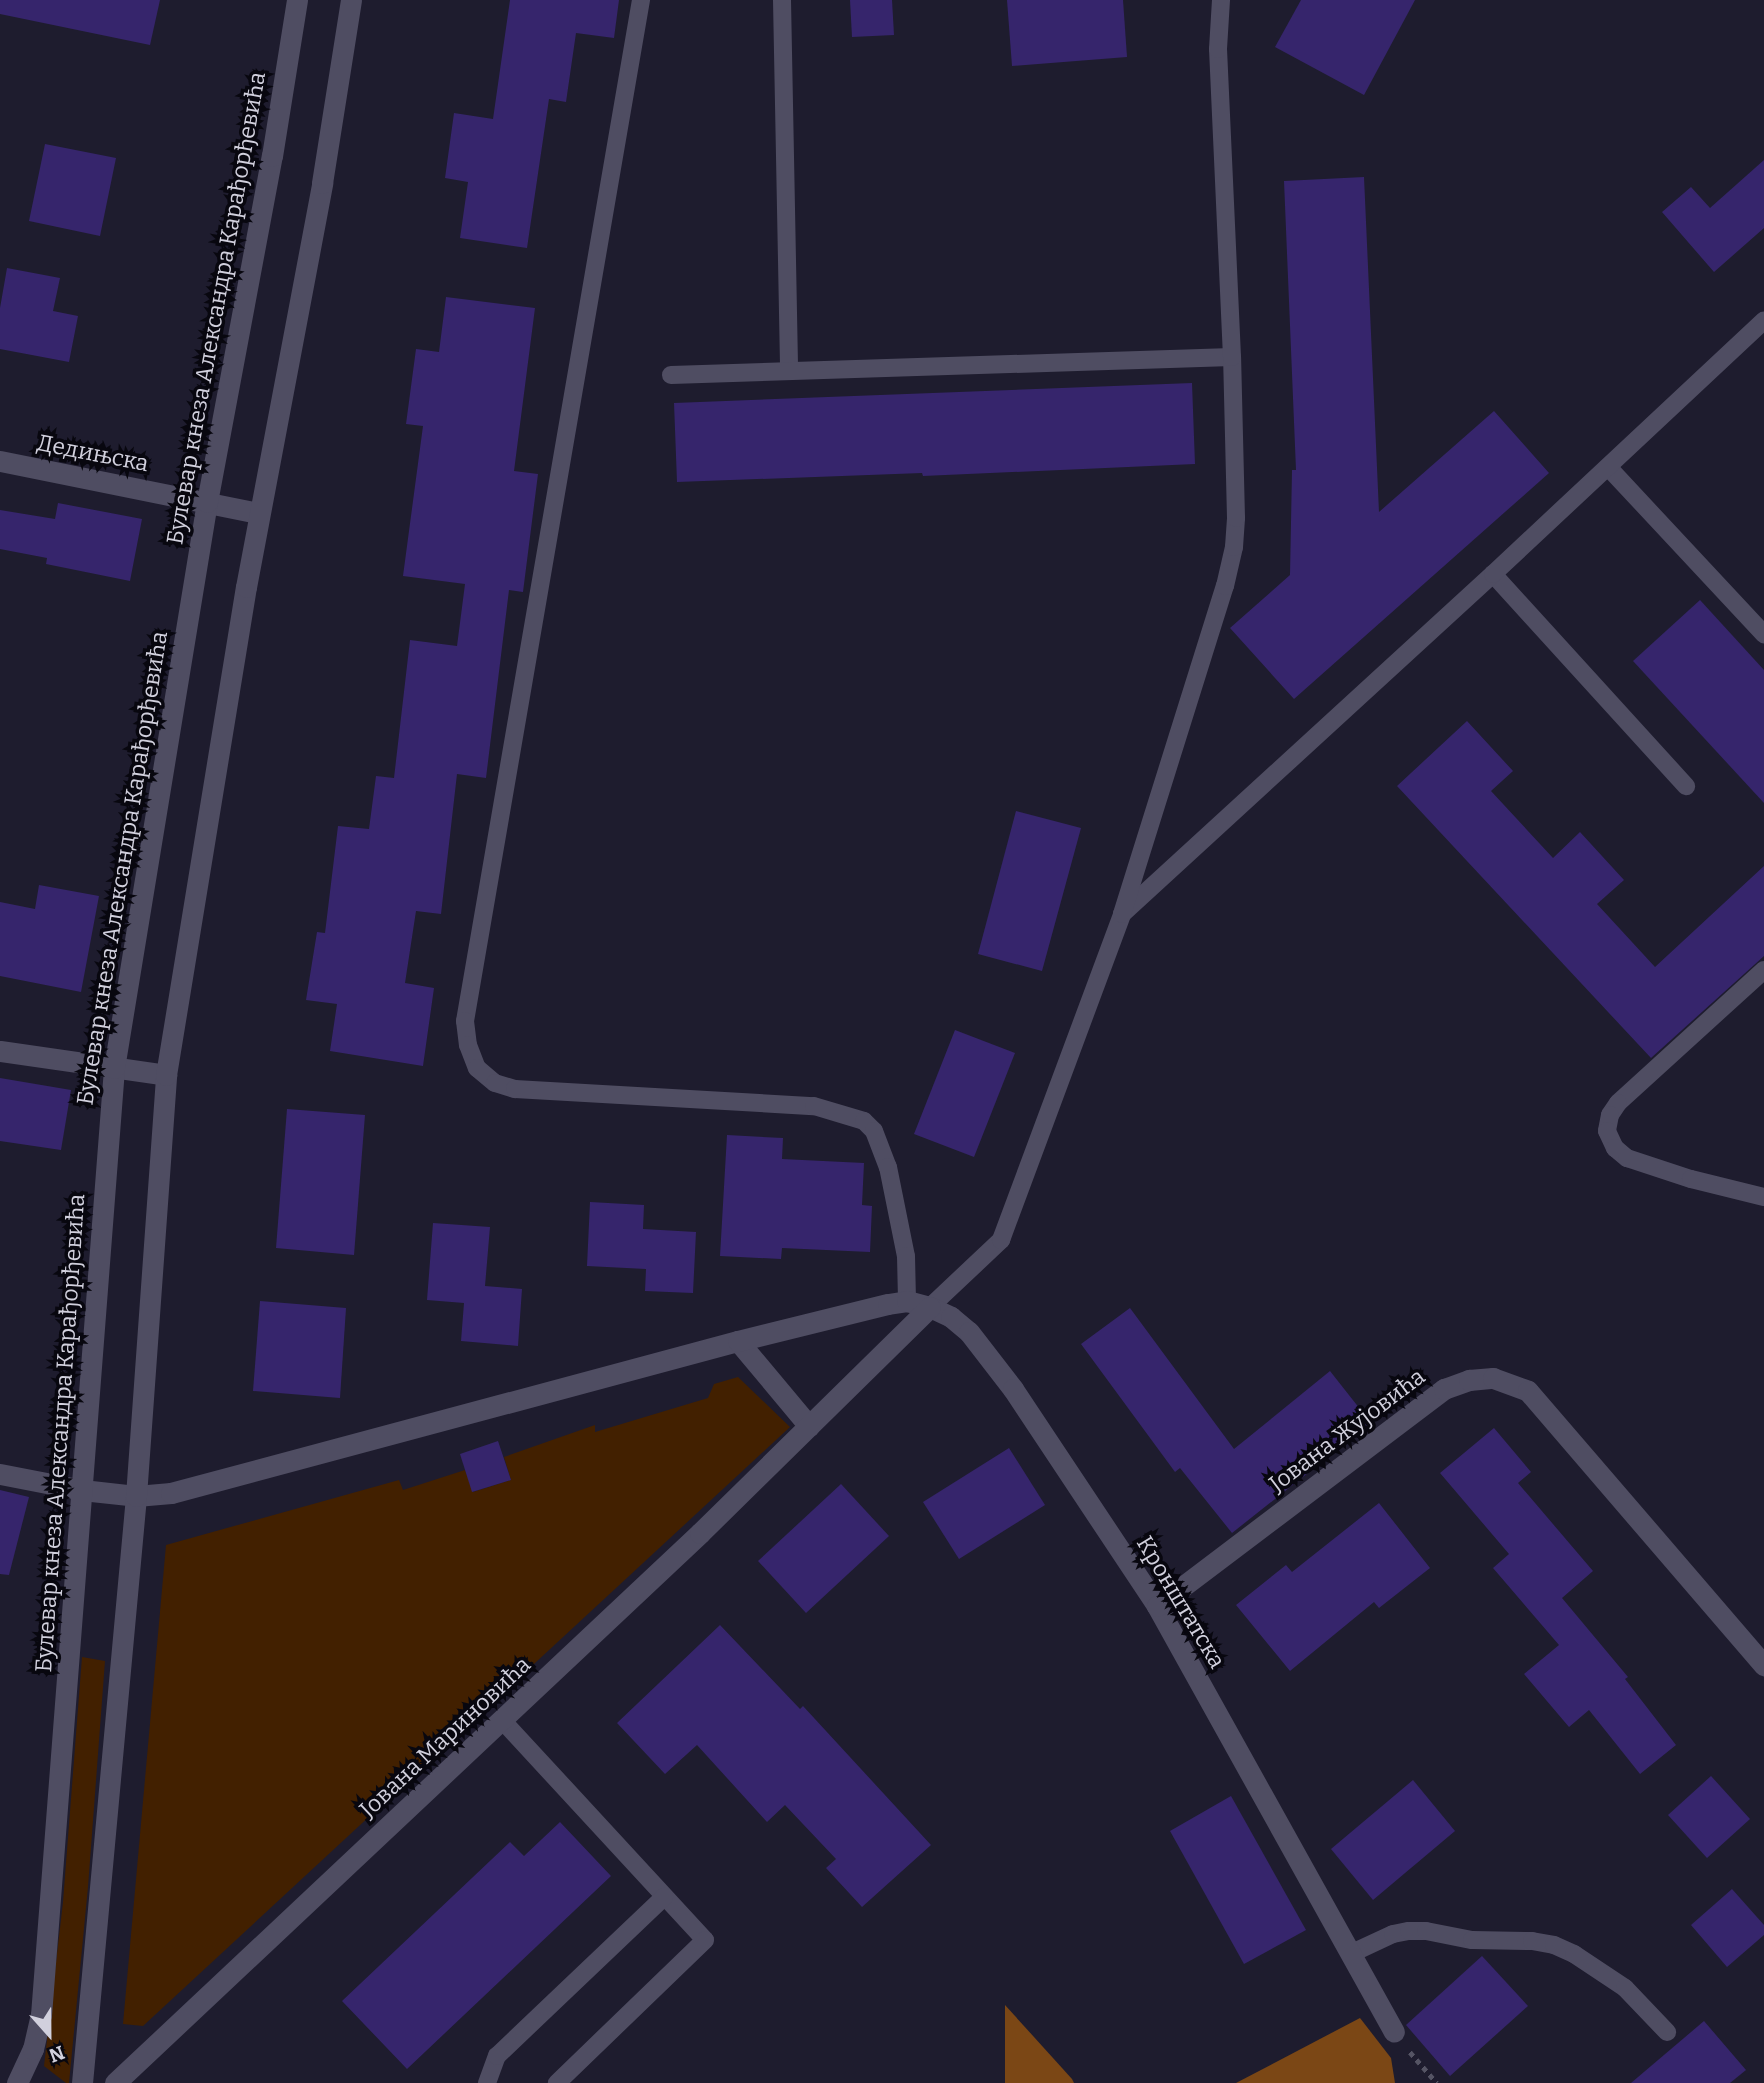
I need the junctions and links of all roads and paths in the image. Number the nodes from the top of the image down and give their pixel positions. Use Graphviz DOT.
graph roads {
  1 [pos="297,0"];
  2 [pos="351,0"];
  3 [pos="641,0"];
  4 [pos="782,0"];
  5 [pos="1222,0"];
  6 [pos="1764,320"];
  7 [pos="1232,357"];
  8 [pos="789,371"];
  9 [pos="671,375"];
  10 [pos="0,461"];
  11 [pos="1608,467"];
  12 [pos="206,502"];
  13 [pos="258,513"];
  14 [pos="1493,574"];
  15 [pos="1764,634"];
  16 [pos="1686,786"];
  17 [pos="1122,914"];
  18 [pos="1764,970"];
  19 [pos="0,1051"];
  20 [pos="114,1068"];
  21 [pos="166,1075"];
  22 [pos="1764,1197"];
  23 [pos="907,1301"];
  24 [pos="930,1307"];
  25 [pos="738,1341"];
  26 [pos="809,1426"];
  27 [pos="0,1474"];
  28 [pos="82,1490"];
  29 [pos="136,1496"];
  30 [pos="1157,1606"];
  31 [pos="1764,1665"];
  32 [pos="502,1720"];
  33 [pos="664,1897"];
  34 [pos="1350,1954"];
  35 [pos="1394,2031"];
  36 [pos="1667,2032"];
  37 [pos="17,2083"];
  38 [pos="82,2083"];
  39 [pos="115,2083"];
  40 [pos="488,2083"];
  41 [pos="557,2083"];
  42 [pos="1437,2083"];
  1 -- 12 [label="street, Булевар кнеза Александра Карађорђевића"];
  2 -- 13 [label="street"];
  3 -- 23 [label="lane"];
  4 -- 8 [label="lane"];
  5 -- 7 [label="lane"];
  6 -- 11 [label="lane"];
  7 -- 8 [label="lane"];
  7 -- 17 [label="lane"];
  8 -- 9 [label="lane"];
  10 -- 12 [label="street, Дедињска"];
  11 -- 14 [label="lane"];
  11 -- 15 [label="lane"];
  12 -- 13 [label="street, Дедињска"];
  12 -- 20 [label="street, Булевар кнеза Александра Карађорђевића"];
  13 -- 21 [label="street"];
  14 -- 16 [label="lane"];
  14 -- 17 [label="lane"];
  17 -- 24 [label="lane"];
  18 -- 22 [label="lane"];
  19 -- 20 [label="street"];
  20 -- 21 [label="street"];
  20 -- 28 [label="street, Булевар кнеза Александра Карађорђевића"];
  21 -- 29 [label="street"];
  23 -- 24 [label="street"];
  23 -- 25 [label="street"];
  24 -- 26 [label="street, Јована Мариновића"];
  24 -- 30 [label="street, Кронштатска"];
  25 -- 26 [label="street"];
  25 -- 29 [label="street"];
  26 -- 32 [label="street, Јована Мариновића"];
  27 -- 28 [label="street"];
  28 -- 29 [label="street"];
  28 -- 37 [label="street, Булевар кнеза Александра Карађорђевића"];
  29 -- 38 [label="street"];
  30 -- 31 [label="street, Јована Жујовића"];
  30 -- 34 [label="street, Кронштатска"];
  32 -- 33 [label="lane"];
  32 -- 39 [label="street, Јована Мариновића"];
  33 -- 40 [label="lane"];
  33 -- 41 [label="lane"];
  34 -- 35 [label="street, Кронштатска"];
  34 -- 36 [label="lane"];
  35 -- 42 [label="path"];
}
